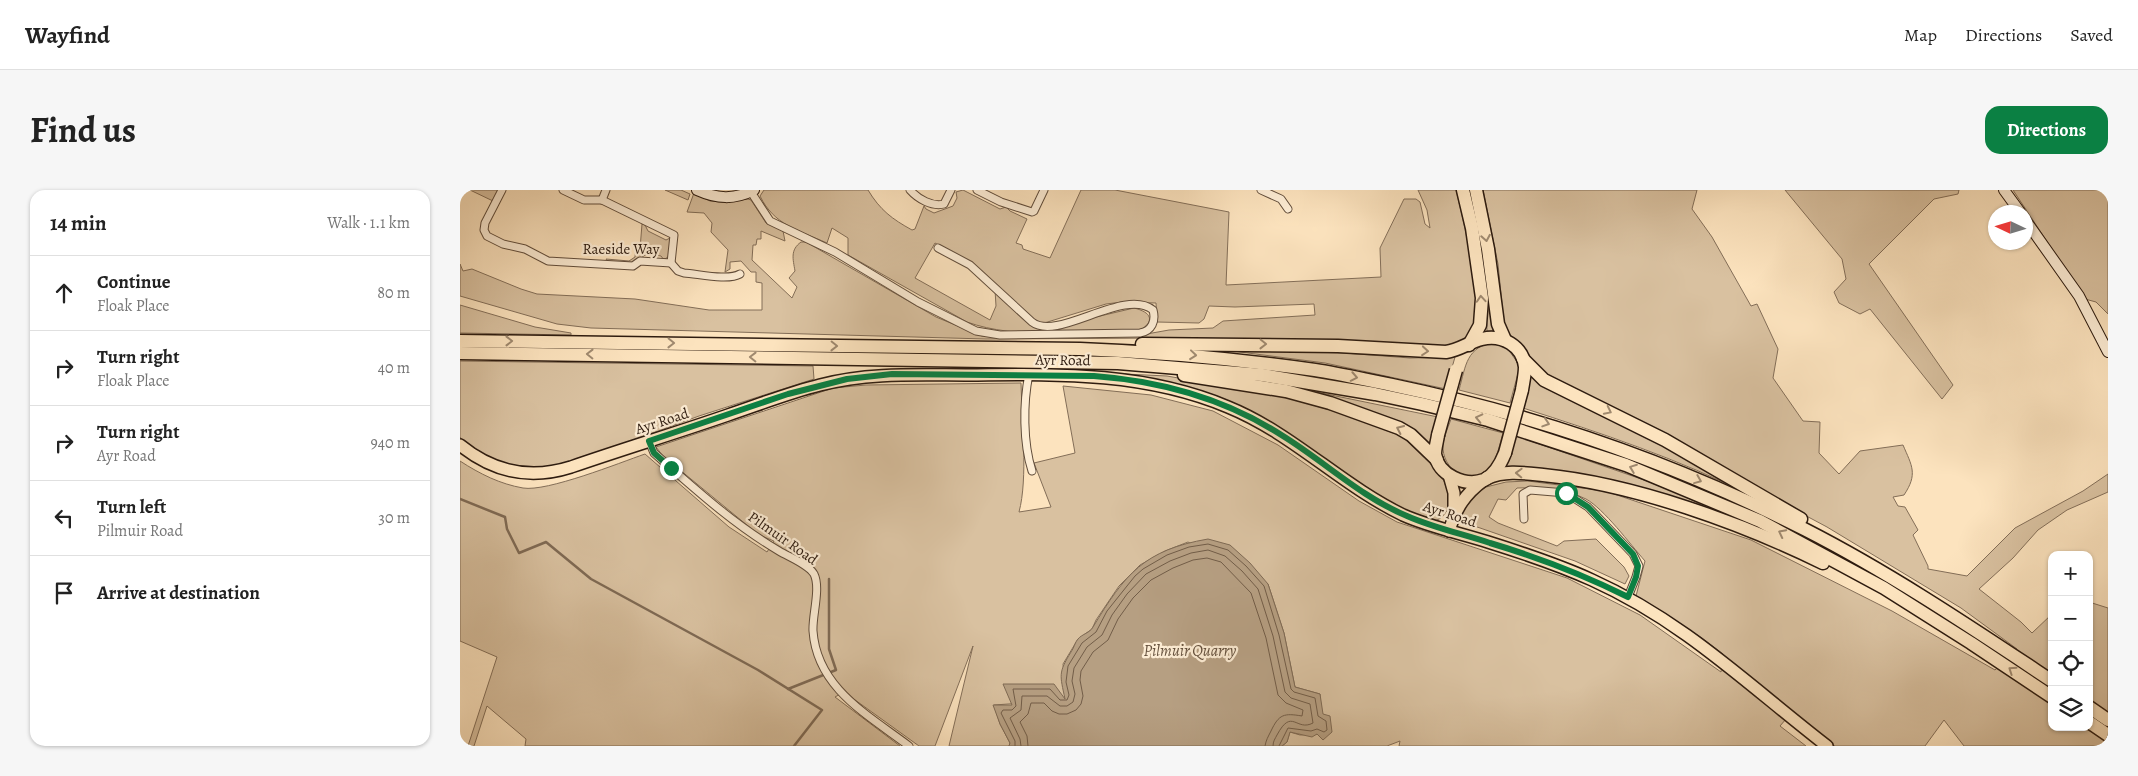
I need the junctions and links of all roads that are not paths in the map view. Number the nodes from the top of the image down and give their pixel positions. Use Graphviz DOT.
graph roads {
  1 [pos="502,190"];
  2 [pos="563,190"];
  3 [pos="606,190"];
  4 [pos="697,190"];
  5 [pos="910,190"];
  6 [pos="951,190"];
  7 [pos="977,190"];
  8 [pos="1044,190"];
  9 [pos="1262,190"];
  10 [pos="1463,190"];
  11 [pos="1476,190"];
  12 [pos="2004,190"];
  13 [pos="752,191"];
  14 [pos="602,200"];
  15 [pos="2015,205"];
  16 [pos="1288,210"];
  17 [pos="2033,230"];
  18 [pos="938,248"];
  19 [pos="671,263"];
  20 [pos="740,274"];
  21 [pos="1505,340"];
  22 [pos="460,341"];
  23 [pos="1468,346"];
  24 [pos="1004,348"];
  25 [pos="2108,352"];
  26 [pos="460,353"];
  27 [pos="801,358"];
  28 [pos="1523,359"];
  29 [pos="1028,374"];
  30 [pos="649,441"];
  31 [pos="460,445"];
  32 [pos="1437,460"];
  33 [pos="1032,471"];
  34 [pos="1449,475"];
  35 [pos="1486,479"];
  36 [pos="1454,514"];
  37 [pos="1524,519"];
  38 [pos="1449,531"];
  39 [pos="1628,597"];
  40 [pos="1926,614"];
  41 [pos="2006,651"];
  42 [pos="2048,678"];
  43 [pos="2048,694"];
  44 [pos="2093,710"];
  45 [pos="2108,720"];
  46 [pos="2093,725"];
  47 [pos="2108,735"];
  48 [pos="909,746"];
  49 [pos="1827,746"];
  1 -- 19 [label="street, Raeside Way"];
  2 -- 14 [label="street, Raeside Way"];
  3 -- 14 [label="street"];
  4 -- 13 [label="street, Ayr Road"];
  5 -- 6 [label="street"];
  7 -- 8 [label="street"];
  9 -- 16 [label="street"];
  23 -- 10 [label="highway, one-way"];
  11 -- 21 [label="highway, one-way"];
  12 -- 15 [label="street"];
  13 -- 18 [label="street, Ayr Road"];
  14 -- 19 [label="street, Raeside Way"];
  17 -- 25 [label="street"];
  19 -- 20 [label="street"];
  21 -- 23 [label="highway"];
  21 -- 28 [label="highway"];
  22 -- 24 [label="highway, one-way"];
  24 -- 23 [label="highway, one-way"];
  23 -- 32 [label="highway, bridge"];
  24 -- 41 [label="highway, one-way"];
  27 -- 26 [label="highway, one-way"];
  32 -- 27 [label="highway, one-way"];
  40 -- 27 [label="highway, one-way"];
  28 -- 35 [label="highway, bridge"];
  28 -- 41 [label="highway, one-way"];
  29 -- 30 [label="main road, Ayr Road"];
  29 -- 33 [label="street"];
  29 -- 38 [label="main road, Ayr Road"];
  30 -- 31 [label="main road, Ayr Road"];
  30 -- 48 [label="street, Pilmuir Road"];
  32 -- 34 [label="highway"];
  34 -- 35 [label="highway"];
  34 -- 36 [label="main road"];
  35 -- 36 [label="main road"];
  40 -- 35 [label="highway, one-way"];
  36 -- 38 [label="main road"];
  37 -- 39 [label="street"];
  38 -- 39 [label="main road, Ayr Road"];
  39 -- 49 [label="main road, Ayr Road"];
  43 -- 40 [label="highway, one-way"];
  41 -- 42 [label="highway"];
  44 -- 45 [label="highway"];
  46 -- 47 [label="highway"];
}
